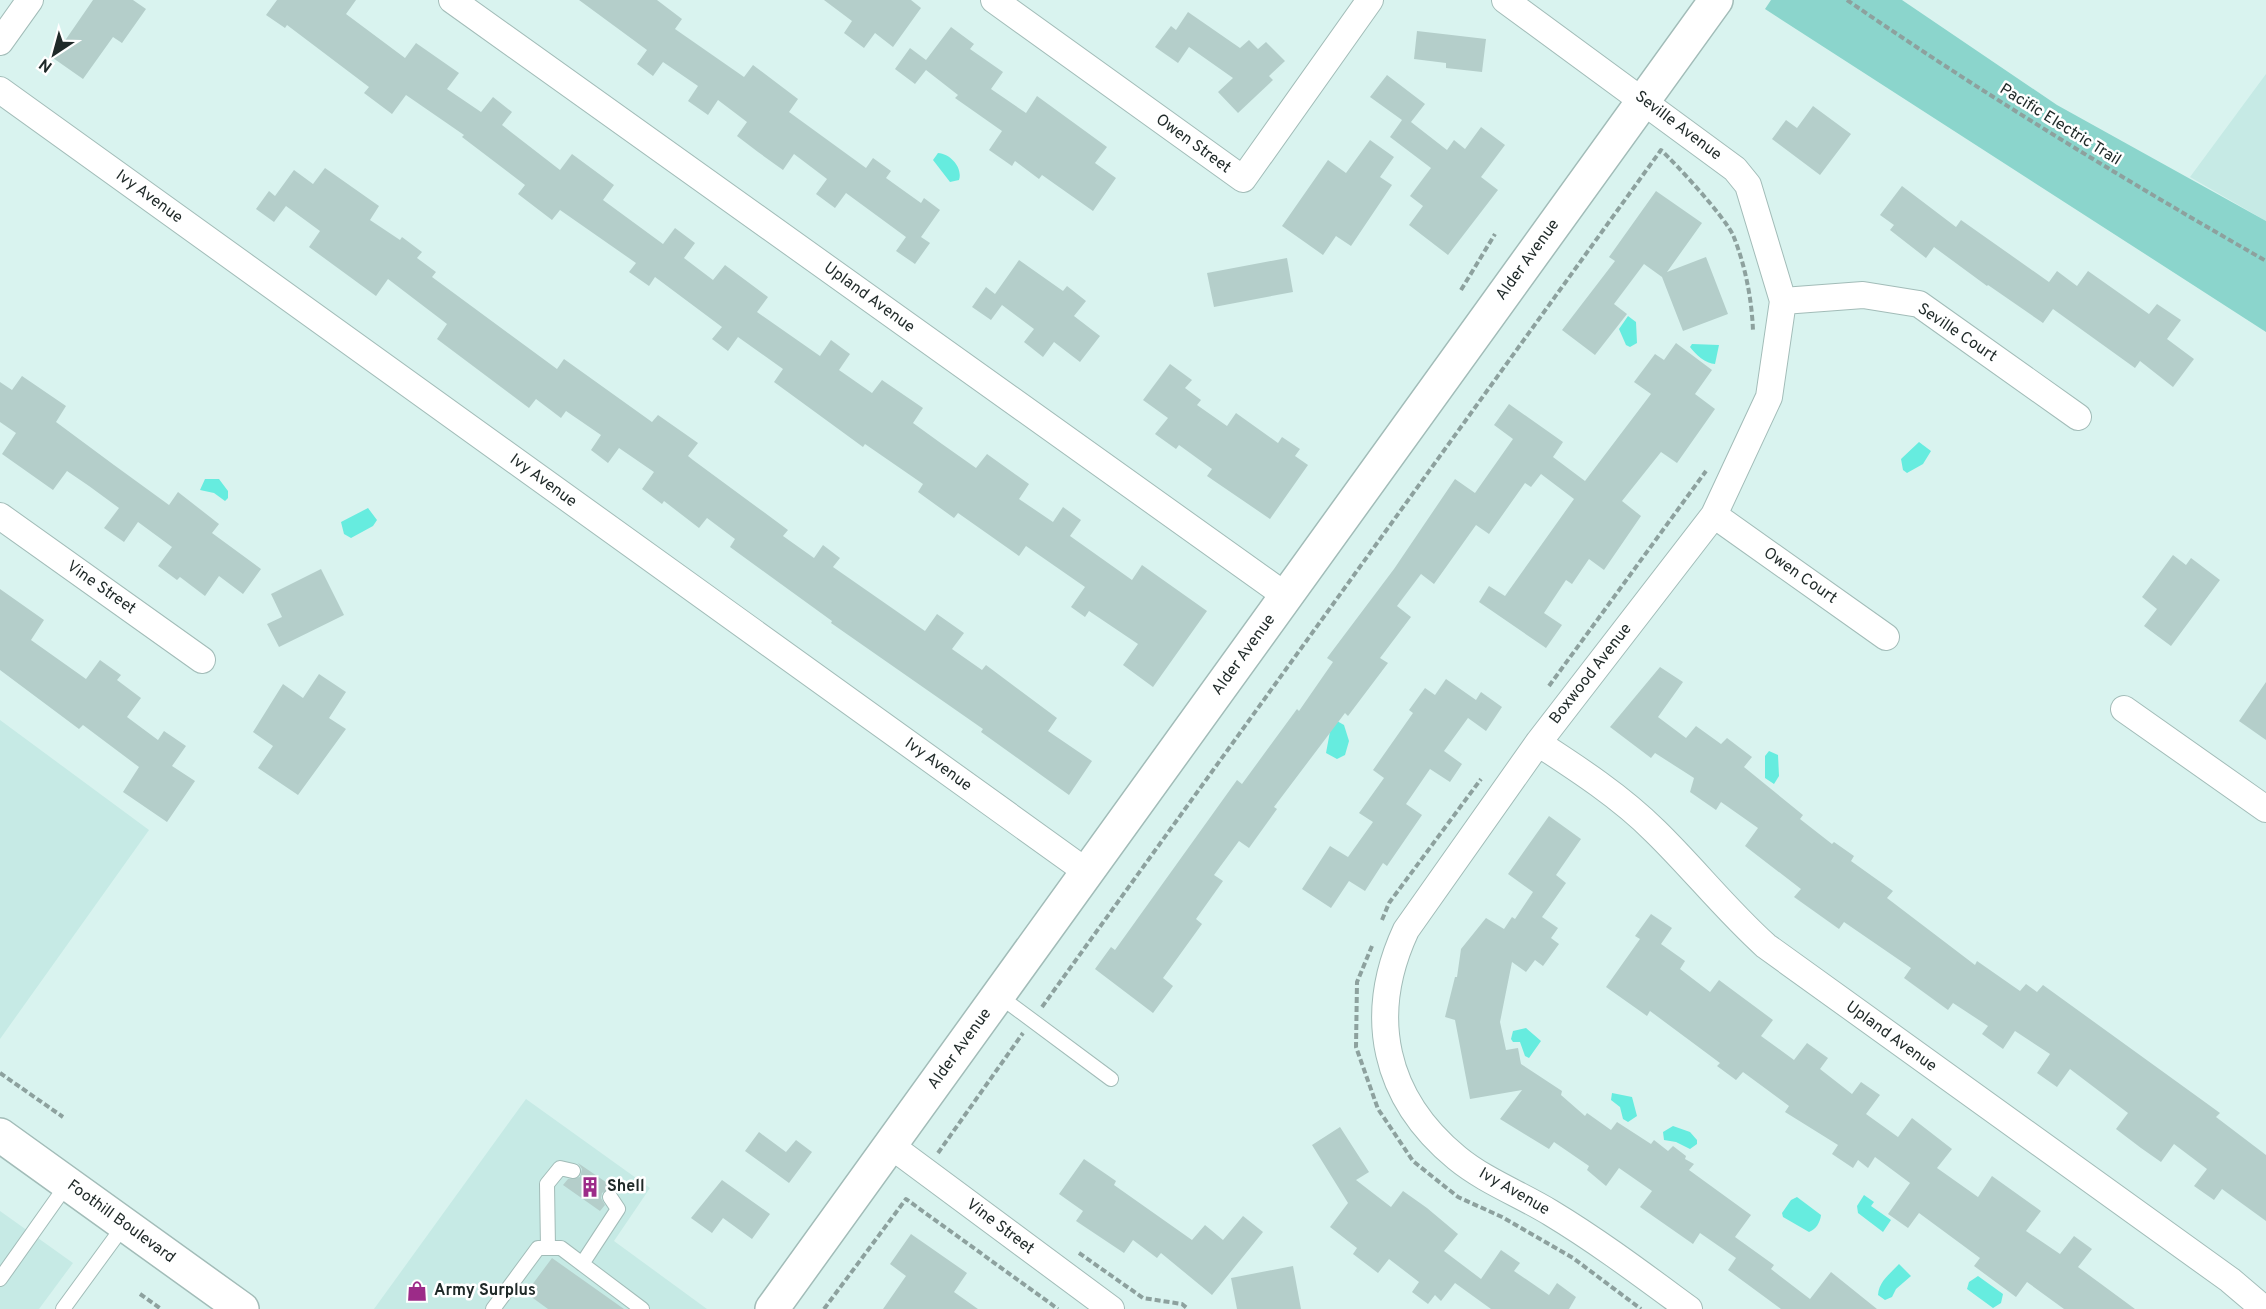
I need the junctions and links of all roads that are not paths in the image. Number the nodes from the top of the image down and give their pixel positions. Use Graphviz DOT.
graph roads {
  1 [pos="30,0"];
  2 [pos="452,0"];
  3 [pos="994,0"];
  4 [pos="1370,0"];
  5 [pos="1505,0"];
  6 [pos="1716,0"];
  7 [pos="0,42"];
  8 [pos="0,90"];
  9 [pos="1644,100"];
  10 [pos="1783,301"];
  11 [pos="2078,417"];
  12 [pos="1714,515"];
  13 [pos="0,516"];
  14 [pos="1286,596"];
  15 [pos="1886,637"];
  16 [pos="202,660"];
  17 [pos="2124,709"];
  18 [pos="1538,743"];
  19 [pos="2266,810"];
  20 [pos="1087,872"];
  21 [pos="998,995"];
  22 [pos="1384,1038"];
  23 [pos="1111,1079"];
  24 [pos="0,1135"];
  25 [pos="890,1145"];
  26 [pos="573,1171"];
  27 [pos="68,1184"];
  28 [pos="610,1197"];
  29 [pos="124,1224"];
  30 [pos="548,1248"];
  31 [pos="582,1264"];
  32 [pos="0,1279"];
  33 [pos="778,1307"];
  34 [pos="63,1309"];
  35 [pos="242,1309"];
  36 [pos="493,1309"];
  37 [pos="642,1309"];
  38 [pos="1111,1309"];
  39 [pos="1689,1309"];
  40 [pos="2264,1309"];
  1 -- 7 [label="street"];
  2 -- 14 [label="street, Upland Avenue"];
  3 -- 4 [label="street, Owen Street"];
  5 -- 9 [label="street, Seville Avenue"];
  6 -- 9 [label="main road, Alder Avenue"];
  8 -- 20 [label="street, Ivy Avenue"];
  9 -- 10 [label="street, Seville Avenue"];
  9 -- 14 [label="main road, Alder Avenue"];
  10 -- 11 [label="street, Seville Court"];
  10 -- 12 [label="street, Boxwood Avenue"];
  12 -- 15 [label="street, Owen Court"];
  12 -- 18 [label="street, Boxwood Avenue"];
  13 -- 16 [label="street, Vine Street"];
  14 -- 20 [label="main road, Alder Avenue"];
  17 -- 19 [label="street"];
  18 -- 22 [label="street, Boxwood Avenue"];
  18 -- 40 [label="street, Upland Avenue"];
  20 -- 21 [label="main road, Alder Avenue"];
  21 -- 23 [label="lane"];
  21 -- 25 [label="main road, Alder Avenue"];
  22 -- 39 [label="street, Ivy Avenue"];
  24 -- 27 [label="main road, Foothill Boulevard"];
  25 -- 33 [label="main road, Alder Avenue"];
  25 -- 38 [label="street, Vine Street"];
  26 -- 30 [label="lane"];
  27 -- 29 [label="main road, Foothill Boulevard"];
  27 -- 32 [label="lane"];
  28 -- 31 [label="lane"];
  29 -- 34 [label="lane"];
  29 -- 35 [label="main road, Foothill Boulevard"];
  30 -- 31 [label="lane"];
  30 -- 36 [label="lane"];
  31 -- 37 [label="lane"];
}
